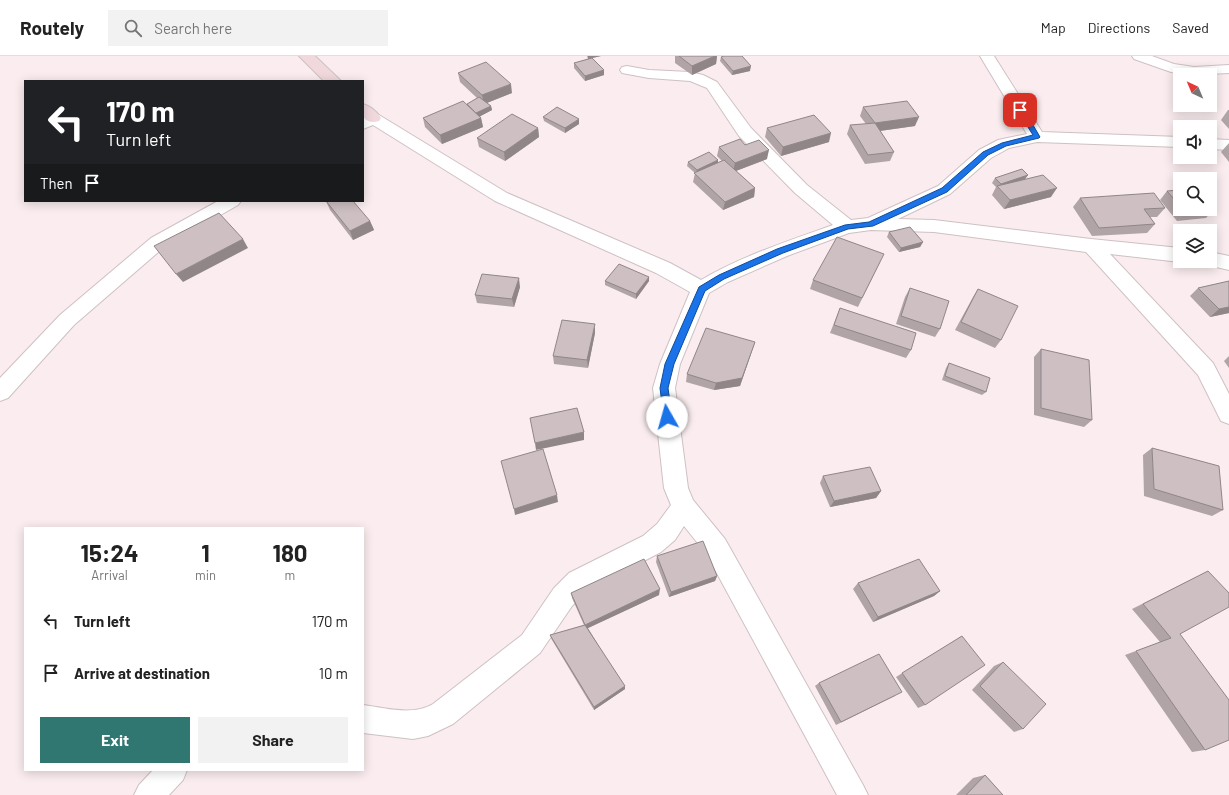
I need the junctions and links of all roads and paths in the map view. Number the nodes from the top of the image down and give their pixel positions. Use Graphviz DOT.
graph roads {
  1 [pos="306,56"];
  2 [pos="987,56"];
  3 [pos="1139,56"];
  4 [pos="1229,69"];
  5 [pos="627,70"];
  6 [pos="332,80"];
  7 [pos="366,117"];
  8 [pos="1037,137"];
  9 [pos="1173,142"];
  10 [pos="1217,144"];
  11 [pos="1229,145"];
  12 [pos="230,202"];
  13 [pos="871,224"];
  14 [pos="847,227"];
  15 [pos="1091,246"];
  16 [pos="1173,254"];
  17 [pos="1217,260"];
  18 [pos="1229,263"];
  19 [pos="702,289"];
  20 [pos="0,392"];
  21 [pos="1229,415"];
  22 [pos="684,507"];
  23 [pos="364,719"];
  24 [pos="172,771"];
  25 [pos="149,795"];
  26 [pos="853,795"];
  1 -- 6 [label="street"];
  2 -- 8 [label="street"];
  3 -- 4 [label="street"];
  5 -- 14 [label="street"];
  7 -- 19 [label="street"];
  8 -- 9 [label="street"];
  8 -- 13 [label="street"];
  10 -- 11 [label="street"];
  12 -- 20 [label="street"];
  13 -- 14 [label="street"];
  13 -- 15 [label="street"];
  14 -- 19 [label="street"];
  15 -- 16 [label="street"];
  15 -- 21 [label="street"];
  17 -- 18 [label="street"];
  19 -- 22 [label="street"];
  22 -- 23 [label="street"];
  22 -- 26 [label="street"];
  24 -- 25 [label="street"];
}
